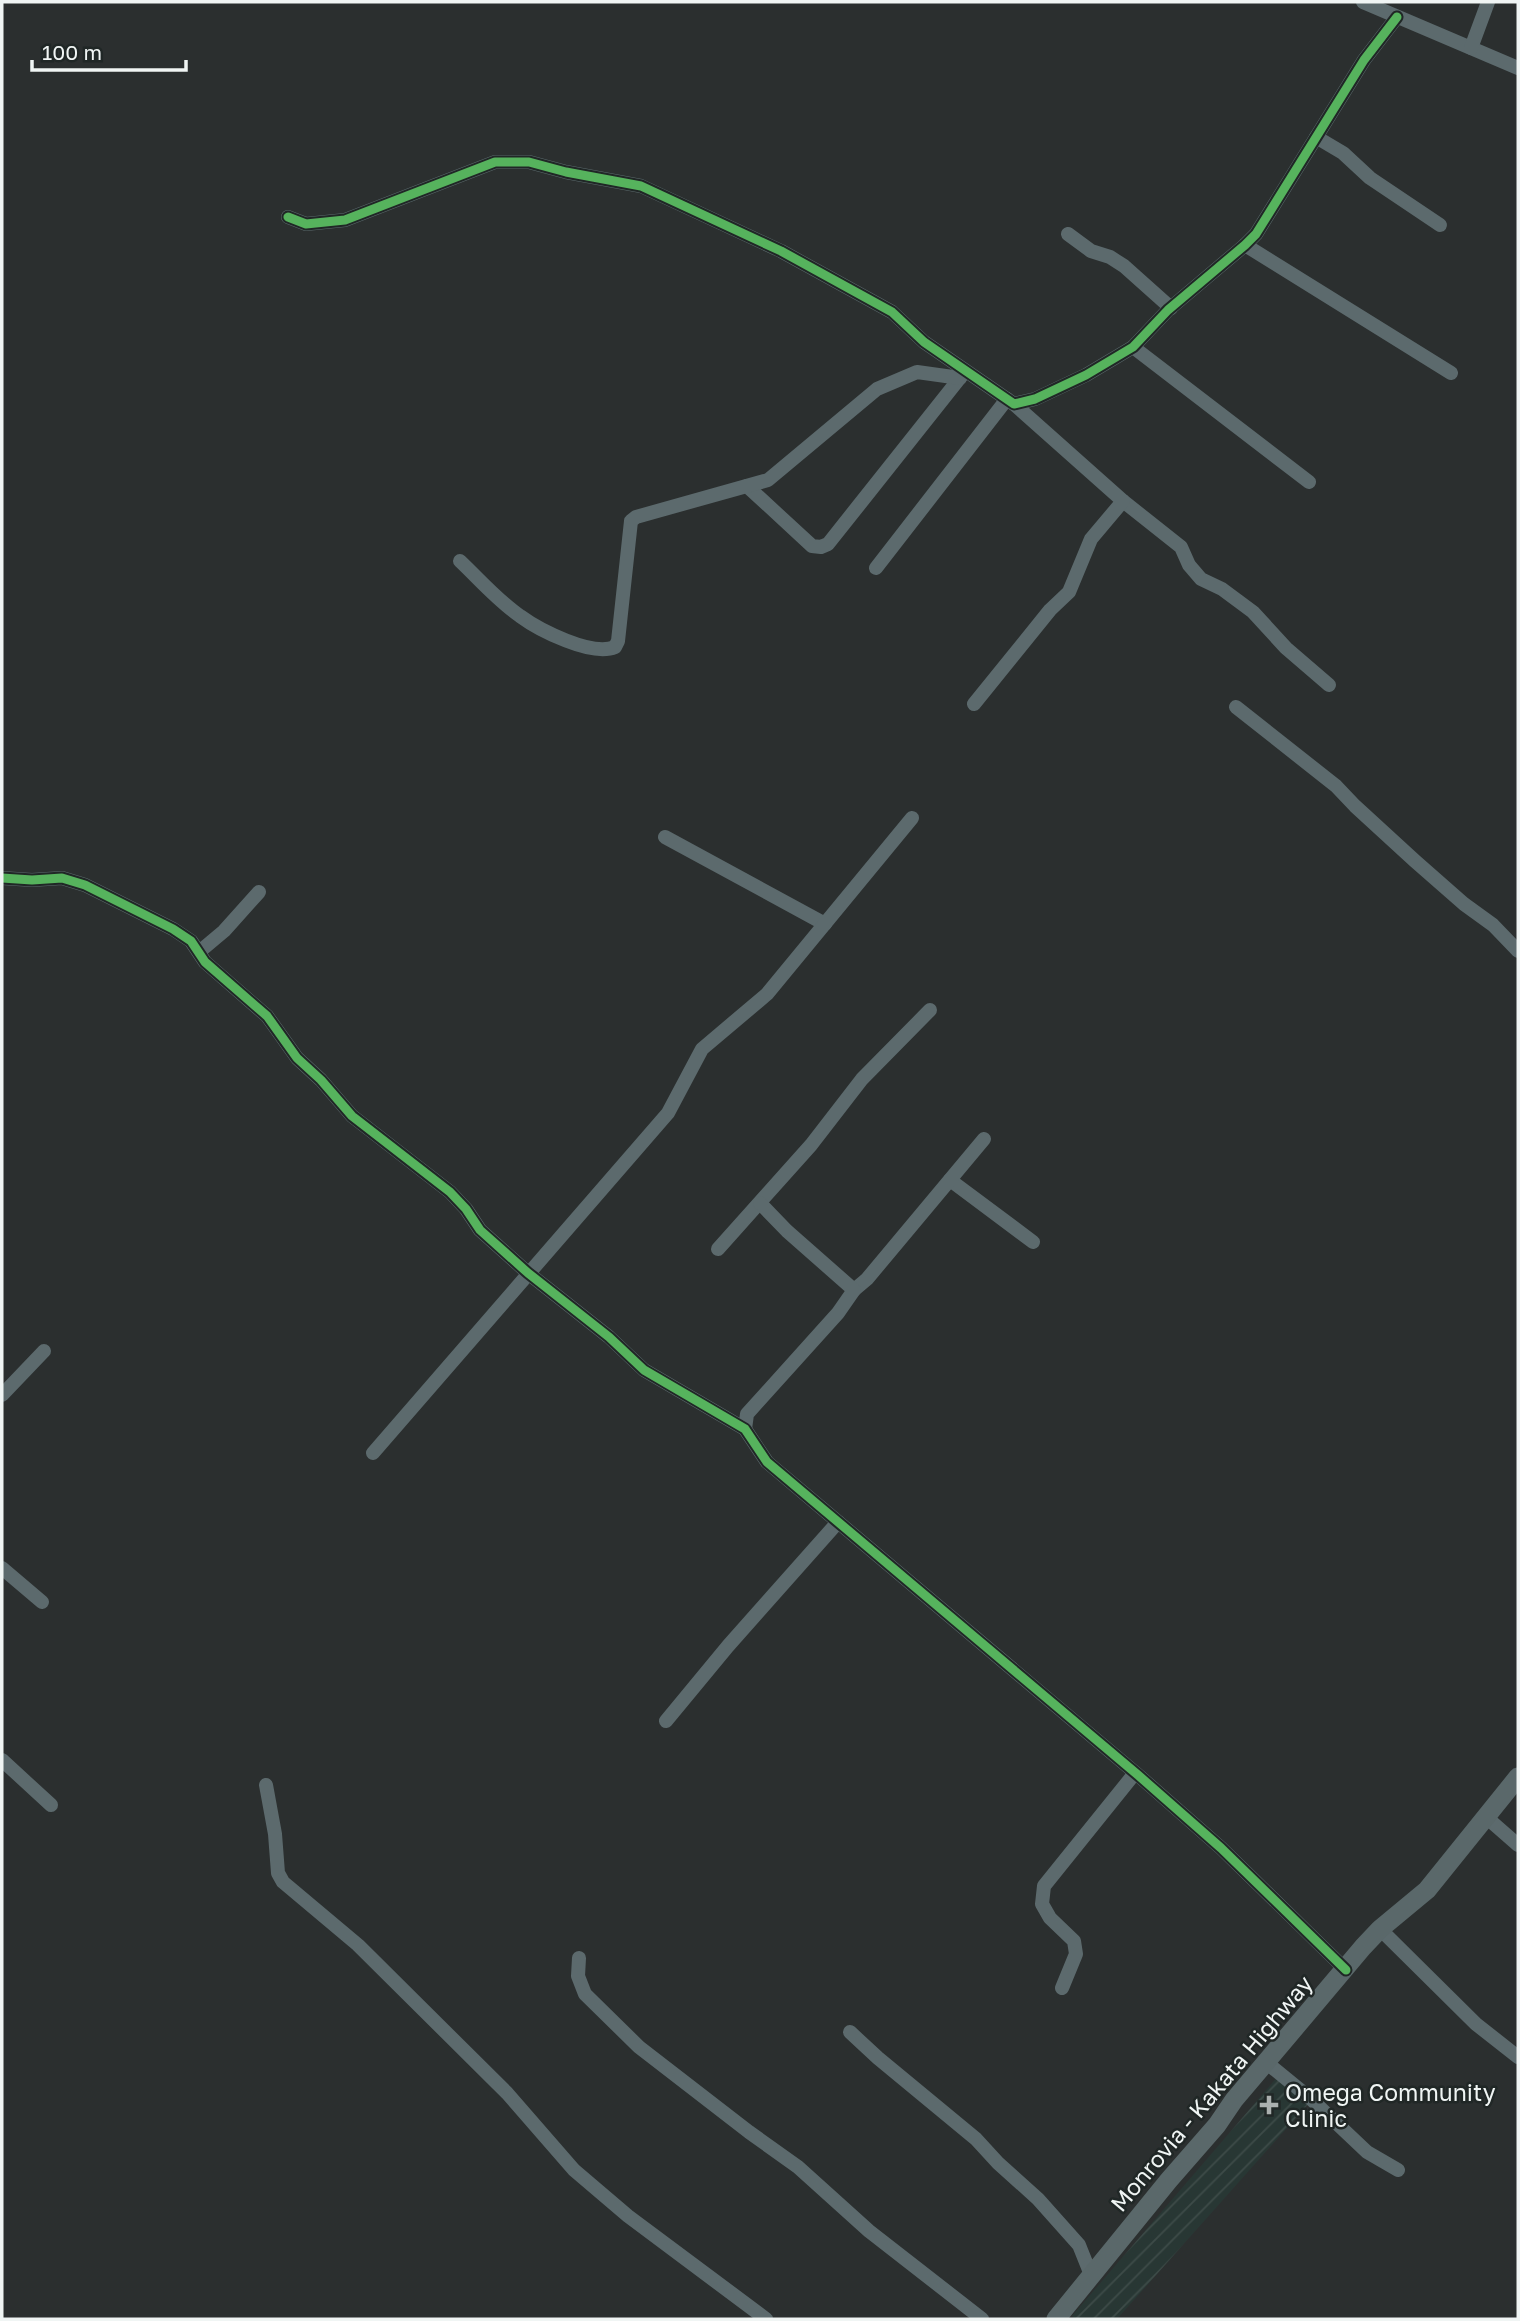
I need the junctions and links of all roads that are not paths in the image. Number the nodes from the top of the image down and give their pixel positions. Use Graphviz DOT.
graph roads {
  1 [pos="1363,2"];
  2 [pos="1488,2"];
  3 [pos="1397,17"];
  4 [pos="1471,48"];
  5 [pos="1518,68"];
  6 [pos="1316,137"];
  7 [pos="288,217"];
  8 [pos="1440,225"];
  9 [pos="1068,234"];
  10 [pos="1245,246"];
  11 [pos="1171,308"];
  12 [pos="1133,347"];
  13 [pos="1451,373"];
  14 [pos="963,374"];
  15 [pos="1010,402"];
  16 [pos="1309,482"];
  17 [pos="747,486"];
  18 [pos="1123,501"];
  19 [pos="460,561"];
  20 [pos="876,568"];
  21 [pos="1329,685"];
  22 [pos="975,704"];
  23 [pos="1236,707"];
  24 [pos="912,818"];
  25 [pos="665,837"];
  26 [pos="2,878"];
  27 [pos="259,892"];
  28 [pos="825,924"];
  29 [pos="1518,951"];
  30 [pos="199,952"];
  31 [pos="930,1010"];
  32 [pos="984,1139"];
  33 [pos="950,1180"];
  34 [pos="760,1203"];
  35 [pos="1033,1242"];
  36 [pos="718,1249"];
  37 [pos="528,1273"];
  38 [pos="854,1290"];
  39 [pos="44,1351"];
  40 [pos="2,1395"];
  41 [pos="745,1429"];
  42 [pos="373,1453"];
  43 [pos="838,1522"];
  44 [pos="2,1568"];
  45 [pos="43,1602"];
  46 [pos="666,1721"];
  47 [pos="2,1760"];
  48 [pos="1135,1773"];
  49 [pos="1518,1777"];
  50 [pos="266,1785"];
  51 [pos="51,1805"];
  52 [pos="1486,1817"];
  53 [pos="1518,1845"];
  54 [pos="1380,1929"];
  55 [pos="579,1958"];
  56 [pos="1346,1970"];
  57 [pos="1062,1988"];
  58 [pos="850,2032"];
  59 [pos="1518,2057"];
  60 [pos="1267,2063"];
  61 [pos="1398,2170"];
  62 [pos="1091,2275"];
  63 [pos="766,2319"];
  64 [pos="982,2319"];
  65 [pos="1056,2319"];
  1 -- 3 [label="street"];
  2 -- 4 [label="street"];
  3 -- 4 [label="street"];
  3 -- 6 [label="street"];
  4 -- 5 [label="street"];
  6 -- 8 [label="street"];
  6 -- 10 [label="street"];
  7 -- 14 [label="street"];
  9 -- 11 [label="street"];
  10 -- 11 [label="street"];
  10 -- 13 [label="street"];
  11 -- 12 [label="street"];
  12 -- 15 [label="street"];
  12 -- 16 [label="street"];
  14 -- 15 [label="street"];
  14 -- 17 [label="street"];
  14 -- 17 [label="street"];
  15 -- 18 [label="street"];
  15 -- 20 [label="street"];
  17 -- 19 [label="street"];
  18 -- 21 [label="street"];
  18 -- 22 [label="street"];
  23 -- 29 [label="street"];
  24 -- 28 [label="street"];
  25 -- 28 [label="street"];
  26 -- 30 [label="street"];
  27 -- 30 [label="street"];
  28 -- 37 [label="street"];
  30 -- 37 [label="street"];
  31 -- 34 [label="street"];
  32 -- 33 [label="street"];
  33 -- 35 [label="street"];
  33 -- 38 [label="street"];
  34 -- 36 [label="street"];
  34 -- 38 [label="street"];
  37 -- 41 [label="street"];
  37 -- 42 [label="street"];
  38 -- 41 [label="street"];
  39 -- 40 [label="street"];
  41 -- 43 [label="street"];
  43 -- 46 [label="street"];
  43 -- 48 [label="street"];
  44 -- 45 [label="street"];
  47 -- 51 [label="street"];
  48 -- 56 [label="street"];
  48 -- 57 [label="street"];
  49 -- 52 [label="highway, Monrovia - Kakata Highway"];
  50 -- 63 [label="street"];
  52 -- 53 [label="street"];
  52 -- 54 [label="highway, Monrovia - Kakata Highway"];
  54 -- 56 [label="highway, Monrovia - Kakata Highway"];
  54 -- 59 [label="street"];
  55 -- 64 [label="street"];
  56 -- 60 [label="highway, Monrovia - Kakata Highway"];
  58 -- 62 [label="street"];
  60 -- 61 [label="street"];
  60 -- 62 [label="highway, Monrovia - Kakata Highway"];
  62 -- 65 [label="highway, Monrovia - Kakata Highway"];
}
